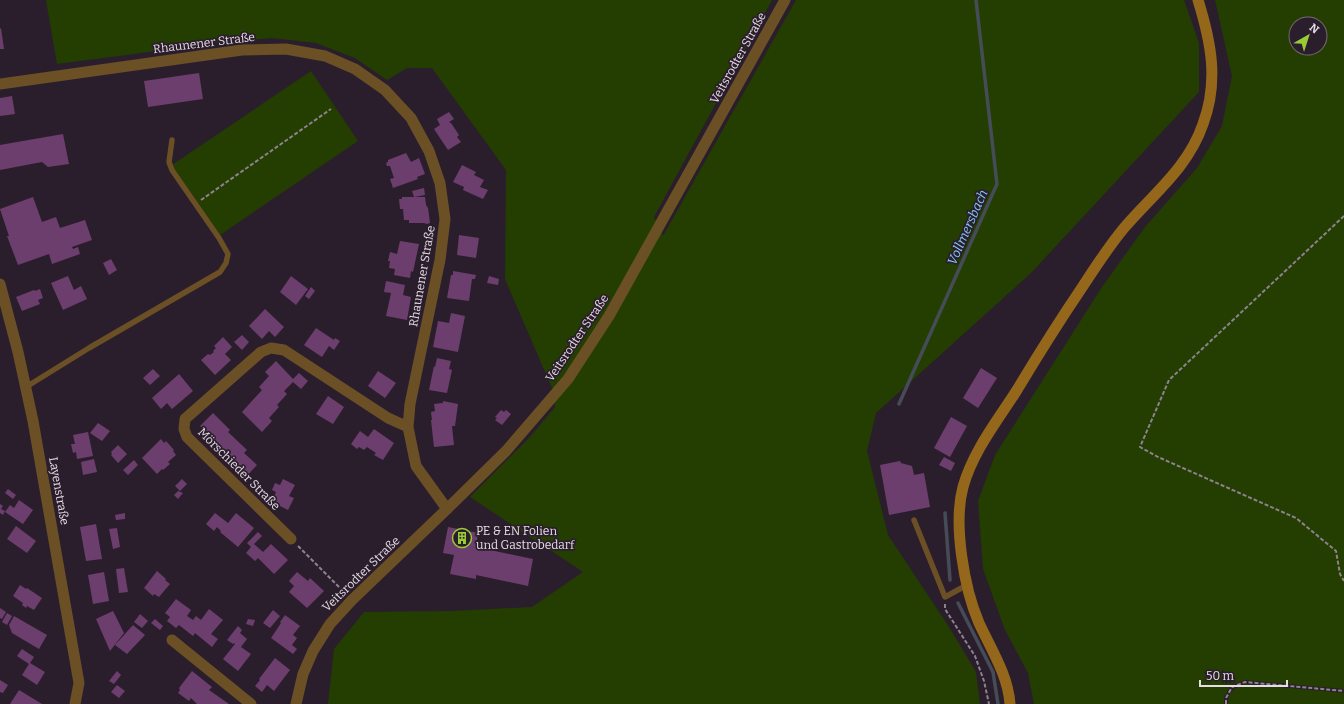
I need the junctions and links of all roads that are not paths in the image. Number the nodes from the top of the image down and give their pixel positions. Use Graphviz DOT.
graph roads {
  1 [pos="784,0"];
  2 [pos="1198,0"];
  3 [pos="0,84"];
  4 [pos="172,140"];
  5 [pos="0,284"];
  6 [pos="26,387"];
  7 [pos="408,427"];
  8 [pos="447,509"];
  9 [pos="914,520"];
  10 [pos="290,539"];
  11 [pos="967,585"];
  12 [pos="172,640"];
  13 [pos="75,704"];
  14 [pos="251,704"];
  15 [pos="296,704"];
  16 [pos="1010,704"];
  1 -- 8 [label="street, Veitsrodter Straße"];
  2 -- 11 [label="main road"];
  3 -- 7 [label="street, Rhaunener Straße"];
  4 -- 6 [label="lane"];
  5 -- 6 [label="street, Layenstraße"];
  6 -- 13 [label="street, Layenstraße"];
  7 -- 8 [label="street, Rhaunener Straße"];
  7 -- 10 [label="street, Mörschieder Straße"];
  8 -- 15 [label="street, Veitsrodter Straße"];
  9 -- 11 [label="lane"];
  11 -- 16 [label="main road"];
  12 -- 14 [label="street"];
}
